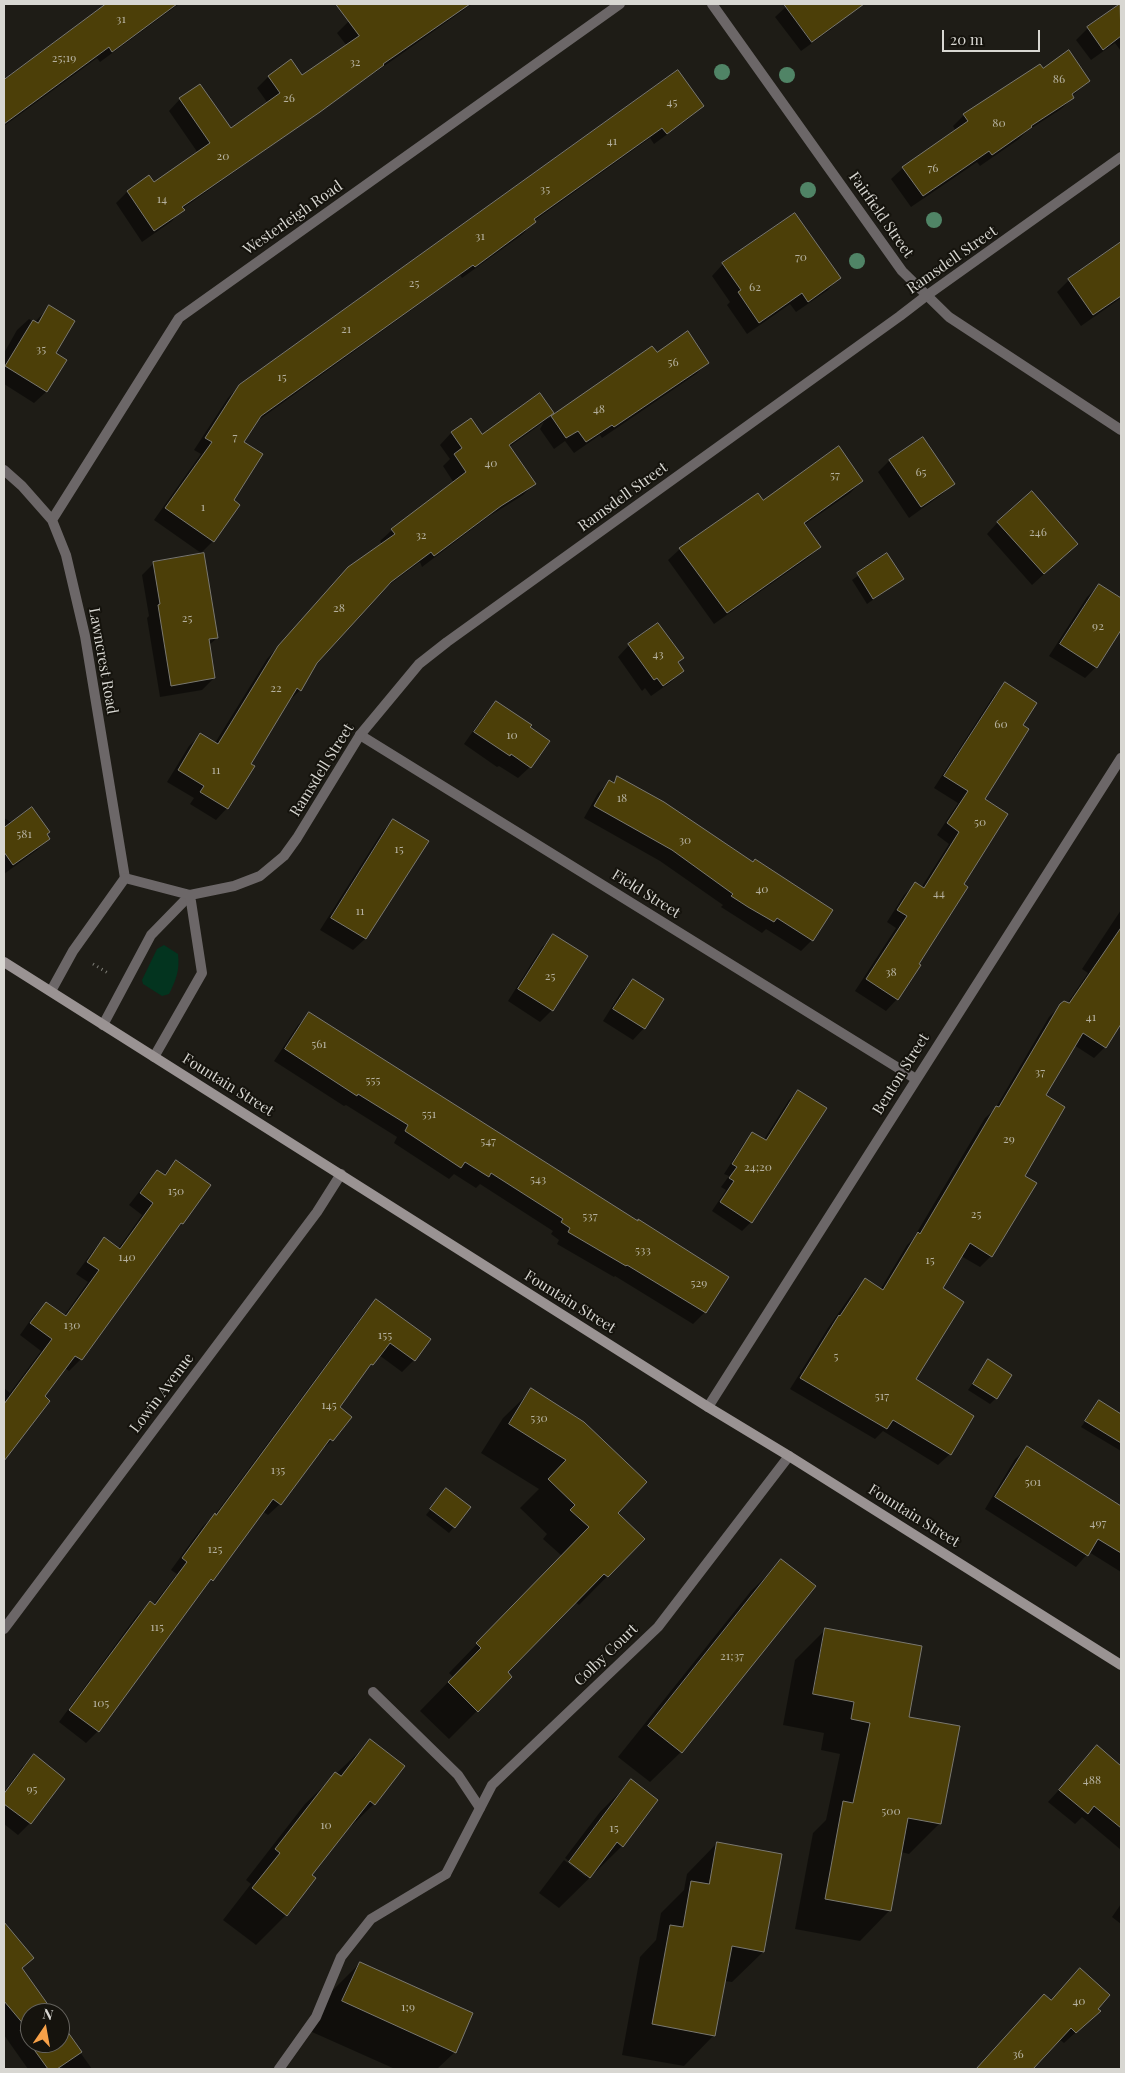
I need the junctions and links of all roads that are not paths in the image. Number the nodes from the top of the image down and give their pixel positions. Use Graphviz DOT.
graph roads {
  1 [pos="620,4"];
  2 [pos="712,4"];
  3 [pos="1121,157"];
  4 [pos="926,296"];
  5 [pos="1121,430"];
  6 [pos="4,470"];
  7 [pos="52,520"];
  8 [pos="360,735"];
  9 [pos="1121,758"];
  10 [pos="125,878"];
  11 [pos="190,896"];
  12 [pos="4,962"];
  13 [pos="51,991"];
  14 [pos="103,1024"];
  15 [pos="154,1057"];
  16 [pos="916,1079"];
  17 [pos="341,1174"];
  18 [pos="708,1407"];
  19 [pos="789,1456"];
  20 [pos="4,1629"];
  21 [pos="1121,1665"];
  22 [pos="373,1692"];
  23 [pos="480,1808"];
  24 [pos="279,2069"];
  1 -- 7 [label="street, Westerleigh Road"];
  2 -- 4 [label="street, Fairfield Street"];
  3 -- 4 [label="street, Ramsdell Street"];
  4 -- 5 [label="street, Fairfield Street"];
  4 -- 8 [label="street, Ramsdell Street"];
  6 -- 7 [label="street, Lawncrest Road"];
  7 -- 10 [label="street, Lawncrest Road"];
  8 -- 11 [label="street, Ramsdell Street"];
  8 -- 16 [label="street, Field Street"];
  9 -- 16 [label="street, Benton Street"];
  10 -- 11 [label="street, Ramsdell Street"];
  10 -- 13 [label="street"];
  11 -- 14 [label="street"];
  11 -- 15 [label="street"];
  12 -- 13 [label="main road, Fountain Street"];
  13 -- 14 [label="main road, Fountain Street"];
  14 -- 15 [label="main road, Fountain Street"];
  15 -- 17 [label="main road, Fountain Street"];
  16 -- 18 [label="street, Benton Street"];
  17 -- 18 [label="main road, Fountain Street"];
  17 -- 20 [label="street, Lowin Avenue"];
  18 -- 19 [label="main road, Fountain Street"];
  19 -- 21 [label="main road, Fountain Street"];
  19 -- 23 [label="street, Colby Court"];
  22 -- 23 [label="street"];
  23 -- 24 [label="street, Colby Court"];
}
